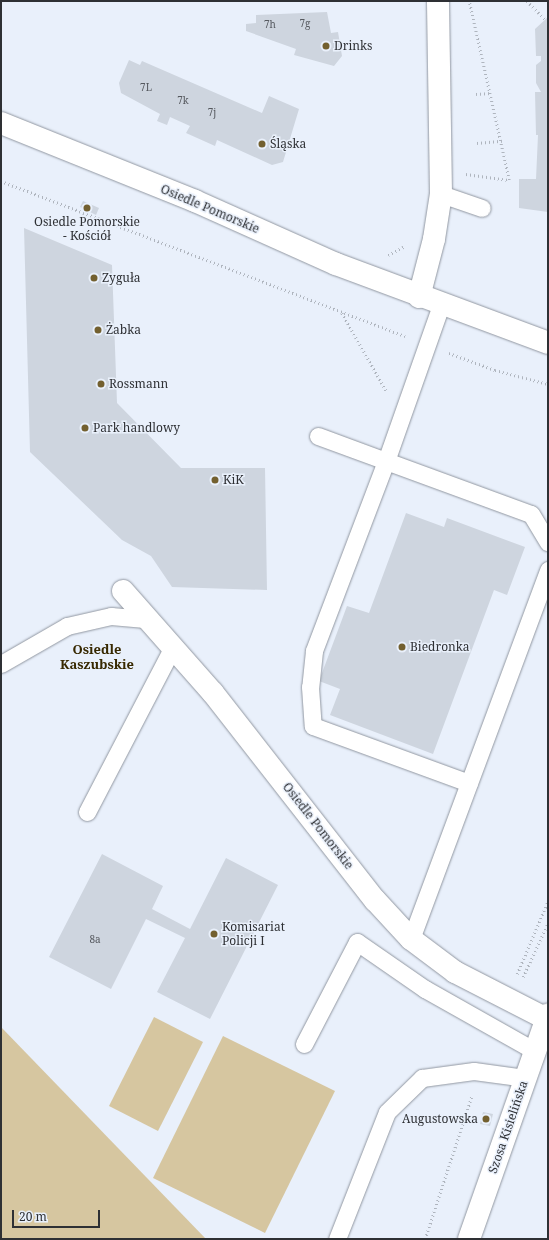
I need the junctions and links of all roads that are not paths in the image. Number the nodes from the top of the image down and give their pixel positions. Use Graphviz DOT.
graph roads {
  1 [pos="438,1"];
  2 [pos="1,123"];
  3 [pos="441,194"];
  4 [pos="482,208"];
  5 [pos="419,296"];
  6 [pos="441,305"];
  7 [pos="546,341"];
  8 [pos="318,436"];
  9 [pos="386,461"];
  10 [pos="548,542"];
  11 [pos="548,570"];
  12 [pos="123,591"];
  13 [pos="148,618"];
  14 [pos="173,647"];
  15 [pos="1,664"];
  16 [pos="469,783"];
  17 [pos="87,812"];
  18 [pos="411,939"];
  19 [pos="547,1017"];
  20 [pos="304,1044"];
  21 [pos="535,1051"];
  22 [pos="525,1078"];
  23 [pos="337,1239"];
  24 [pos="469,1239"];
  1 -- 3 [label="street"];
  2 -- 5 [label="street, Osiedle Pomorskie"];
  3 -- 4 [label="lane"];
  3 -- 5 [label="street"];
  5 -- 6 [label="street, Osiedle Pomorskie"];
  6 -- 7 [label="street, Osiedle Pomorskie"];
  6 -- 9 [label="lane"];
  8 -- 9 [label="lane"];
  9 -- 10 [label="lane"];
  9 -- 16 [label="lane"];
  11 -- 16 [label="lane"];
  12 -- 13 [label="street, Osiedle Pomorskie"];
  13 -- 14 [label="street, Osiedle Pomorskie"];
  13 -- 15 [label="lane"];
  14 -- 17 [label="lane"];
  14 -- 18 [label="street, Osiedle Pomorskie"];
  16 -- 18 [label="lane"];
  18 -- 19 [label="street, Osiedle Pomorskie"];
  19 -- 21 [label="street, Szosa Kisielińska"];
  20 -- 21 [label="lane"];
  21 -- 22 [label="street, Szosa Kisielińska"];
  22 -- 23 [label="lane"];
  22 -- 24 [label="street, Szosa Kisielińska"];
}
